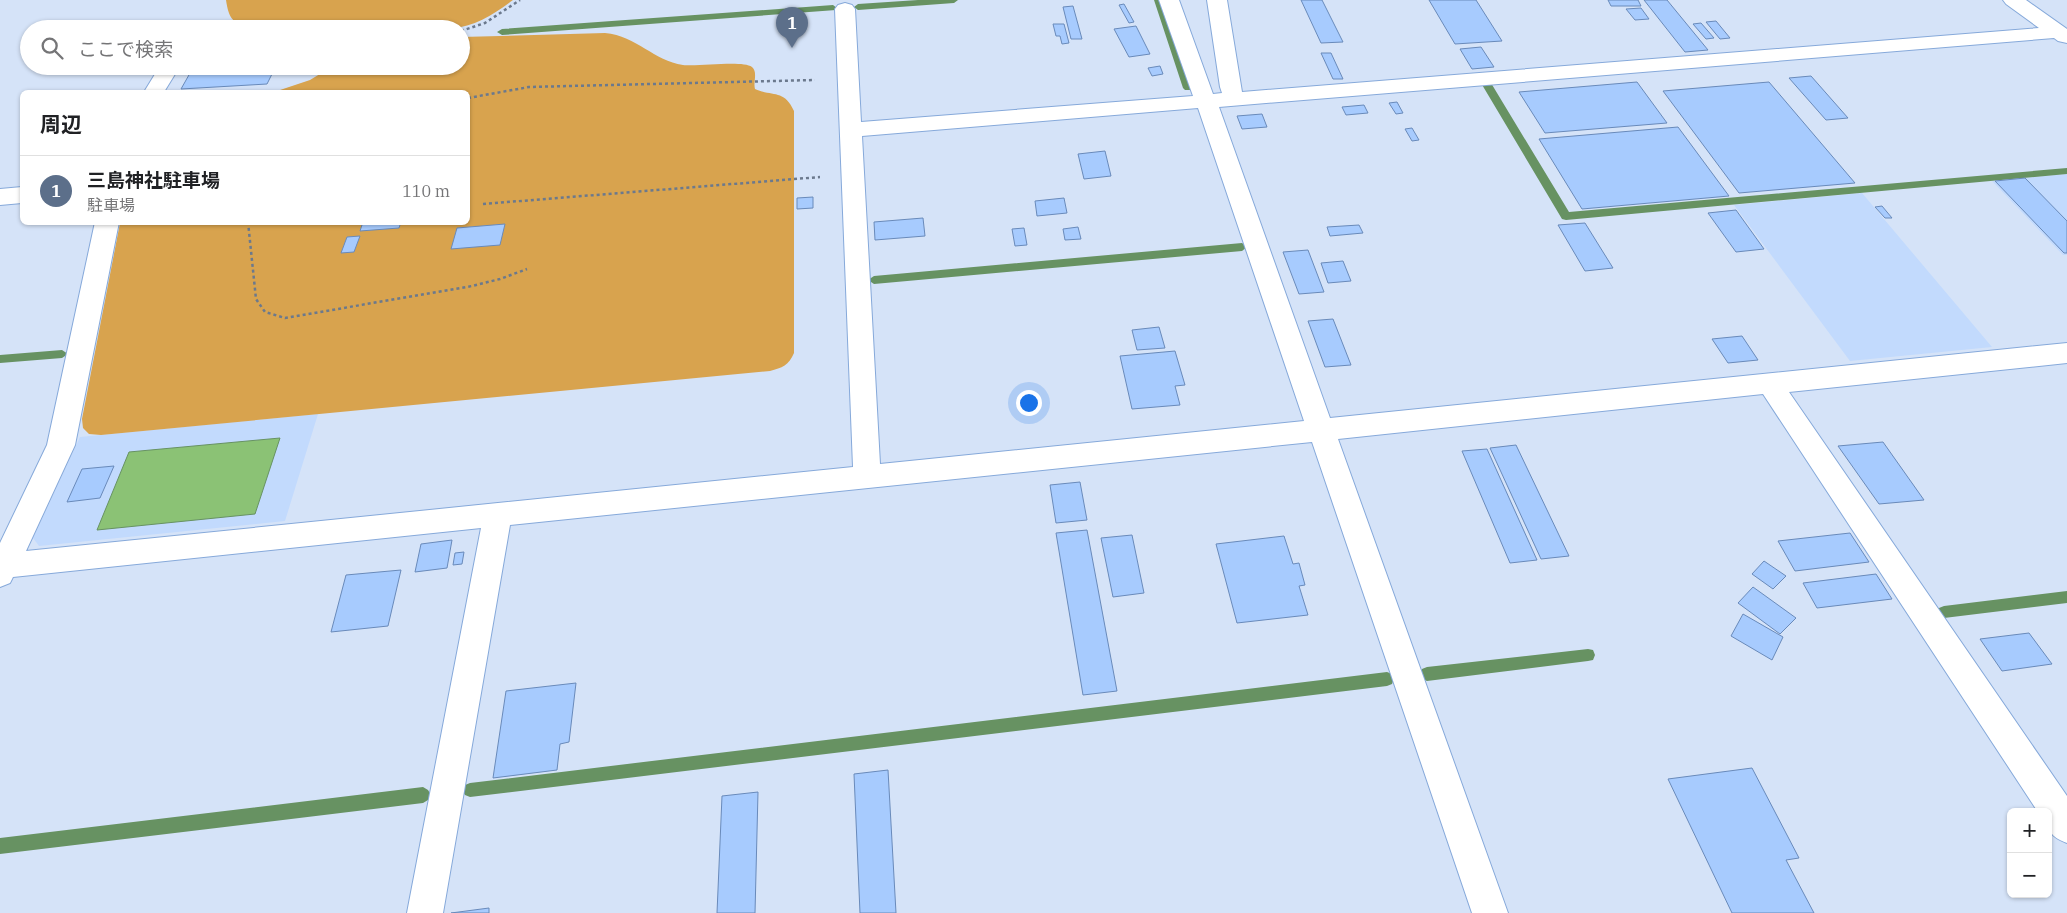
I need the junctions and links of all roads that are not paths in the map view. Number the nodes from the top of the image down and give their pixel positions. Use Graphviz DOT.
graph roads {
  1 [pos="1169,0"];
  2 [pos="1217,0"];
  3 [pos="2013,0"];
  4 [pos="845,9"];
  5 [pos="2063,35"];
  6 [pos="164,75"];
  7 [pos="155,90"];
  8 [pos="1235,99"];
  9 [pos="1206,101"];
  10 [pos="851,130"];
  11 [pos="20,195"];
  12 [pos="0,197"];
  13 [pos="106,225"];
  14 [pos="2067,353"];
  15 [pos="1770,384"];
  16 [pos="1321,430"];
  17 [pos="867,477"];
  18 [pos="498,515"];
  19 [pos="1,569"];
  20 [pos="2067,826"];
  21 [pos="425,913"];
  22 [pos="1490,913"];
  1 -- 9 [label="street"];
  2 -- 8 [label="street"];
  3 -- 5 [label="street"];
  4 -- 10 [label="street"];
  5 -- 8 [label="street"];
  6 -- 7 [label="street"];
  8 -- 9 [label="street"];
  9 -- 10 [label="street"];
  9 -- 16 [label="street"];
  10 -- 17 [label="street"];
  11 -- 12 [label="street"];
  13 -- 19 [label="street"];
  14 -- 15 [label="street"];
  15 -- 16 [label="street"];
  15 -- 20 [label="street"];
  16 -- 17 [label="street"];
  16 -- 22 [label="street"];
  17 -- 18 [label="street"];
  18 -- 19 [label="street"];
  18 -- 21 [label="street"];
}
